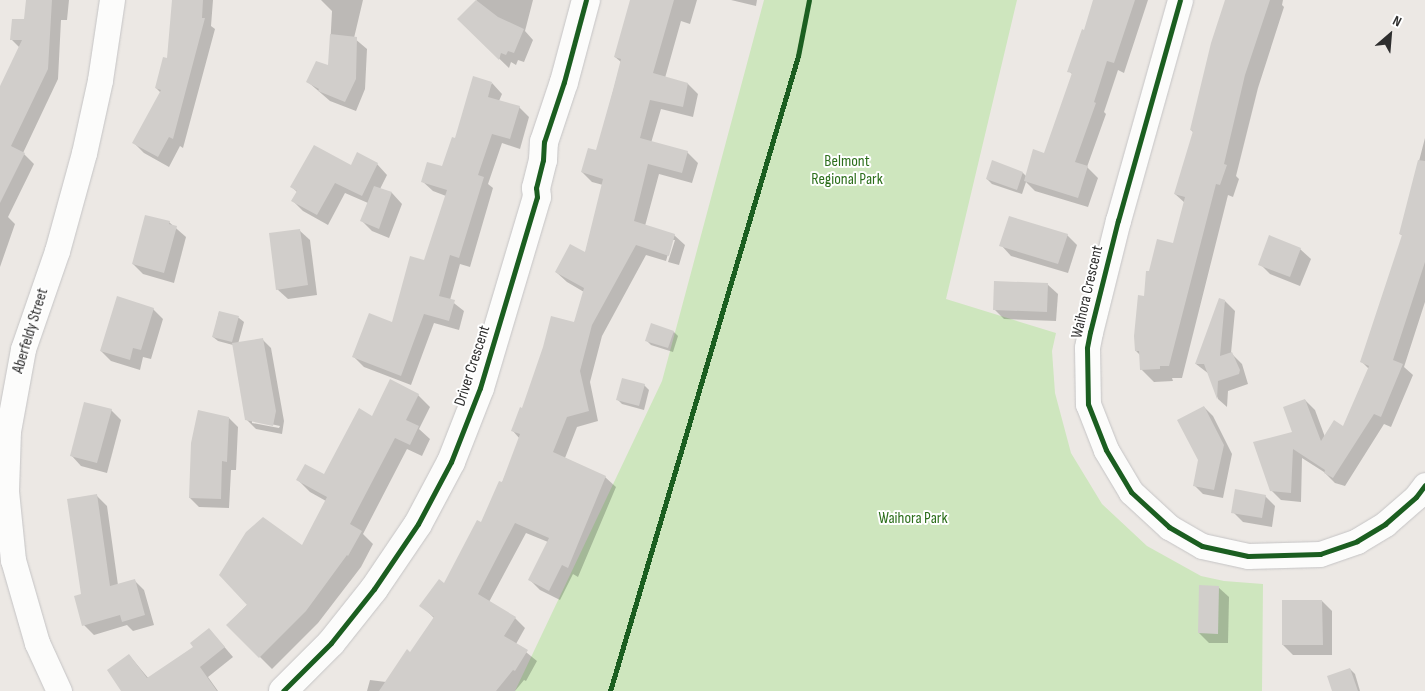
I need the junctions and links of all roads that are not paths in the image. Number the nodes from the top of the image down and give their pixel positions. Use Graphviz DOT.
graph roads {
  1 [pos="112,0"];
  2 [pos="586,0"];
  3 [pos="1180,0"];
  4 [pos="1425,484"];
  5 [pos="59,691"];
  6 [pos="283,691"];
  1 -- 5 [label="street, Aberfeldy Street"];
  2 -- 6 [label="street, Driver Crescent"];
  3 -- 4 [label="street, Waihora Crescent"];
}
